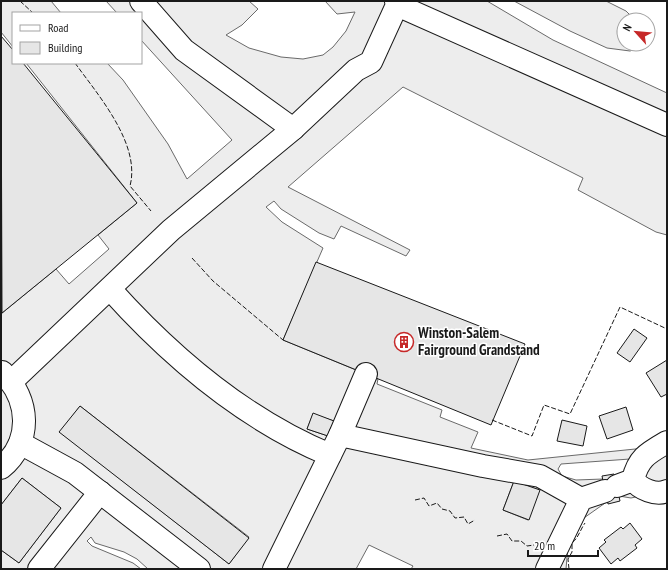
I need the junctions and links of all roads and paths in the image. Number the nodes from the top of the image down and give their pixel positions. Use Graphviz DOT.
graph roads {
  1 [pos="141,1"];
  2 [pos="397,3"];
  3 [pos="667,125"];
  4 [pos="293,129"];
  5 [pos="110,288"];
  6 [pos="366,374"];
  7 [pos="6,376"];
  8 [pos="340,435"];
  9 [pos="20,443"];
  10 [pos="666,445"];
  11 [pos="330,455"];
  12 [pos="1,468"];
  13 [pos="618,486"];
  14 [pos="667,491"];
  15 [pos="100,492"];
  16 [pos="581,499"];
  17 [pos="39,569"];
  18 [pos="198,569"];
  19 [pos="274,569"];
  20 [pos="547,569"];
  1 -- 4 [label="street"];
  2 -- 3 [label="street"];
  2 -- 4 [label="street"];
  4 -- 5 [label="street"];
  5 -- 7 [label="street"];
  5 -- 11 [label="street"];
  6 -- 8 [label="street"];
  7 -- 9 [label="street"];
  8 -- 11 [label="street"];
  8 -- 16 [label="street"];
  9 -- 12 [label="street"];
  9 -- 15 [label="street"];
  10 -- 13 [label="street"];
  11 -- 19 [label="street"];
  13 -- 14 [label="street"];
  13 -- 16 [label="street"];
  15 -- 17 [label="street"];
  15 -- 18 [label="street"];
  16 -- 20 [label="street"];
}
